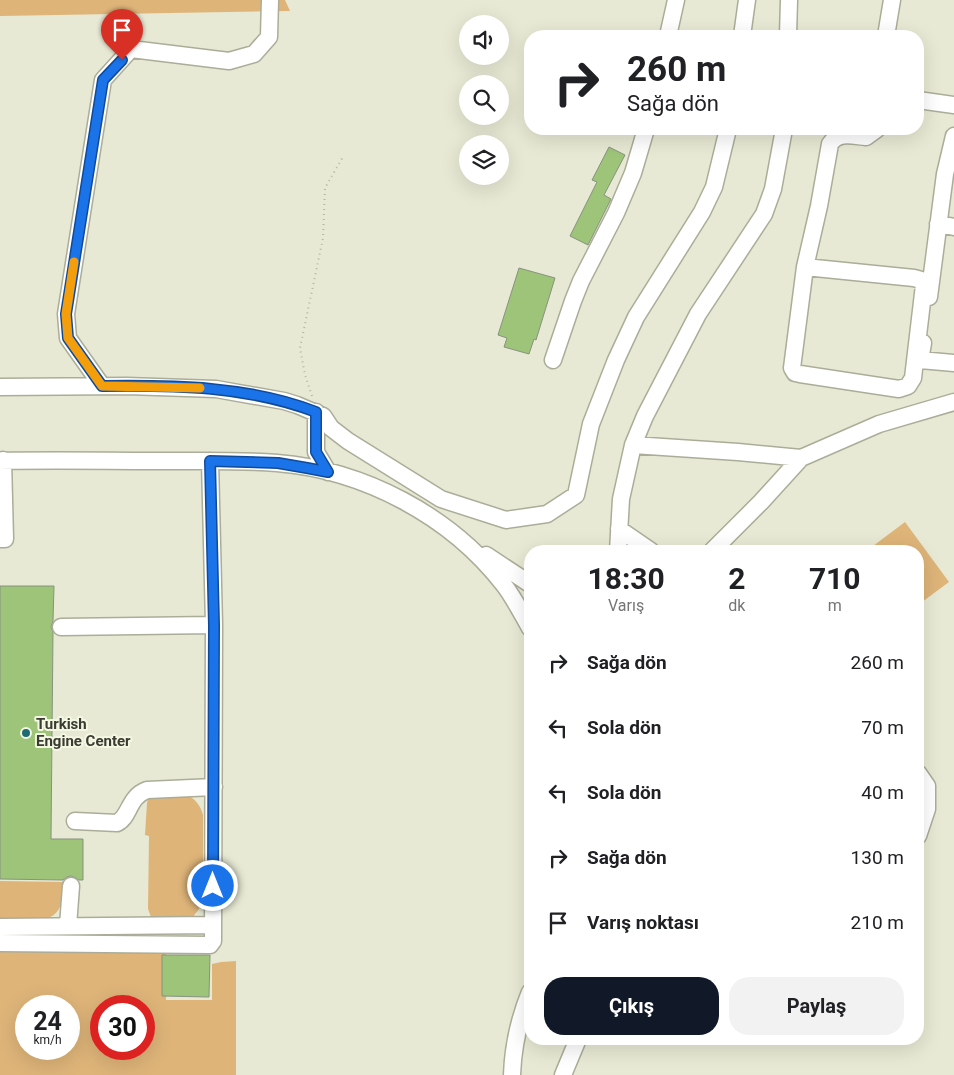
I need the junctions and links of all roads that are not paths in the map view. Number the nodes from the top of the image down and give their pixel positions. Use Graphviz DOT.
graph roads {
  1 [pos="270,0"];
  2 [pos="676,0"];
  3 [pos="747,0"];
  4 [pos="789,0"];
  5 [pos="892,0"];
  6 [pos="669,30"];
  7 [pos="743,30"];
  8 [pos="788,30"];
  9 [pos="887,30"];
  10 [pos="924,101"];
  11 [pos="954,106"];
  12 [pos="644,135"];
  13 [pos="727,135"];
  14 [pos="783,135"];
  15 [pos="841,135"];
  16 [pos="841,135"];
  17 [pos="868,135"];
  18 [pos="954,136"];
  19 [pos="946,226"];
  20 [pos="805,267"];
  21 [pos="553,360"];
  22 [pos="954,363"];
  23 [pos="102,386"];
  24 [pos="0,387"];
  25 [pos="954,402"];
  26 [pos="316,412"];
  27 [pos="633,445"];
  28 [pos="801,458"];
  29 [pos="1,461"];
  30 [pos="210,461"];
  31 [pos="328,472"];
  32 [pos="619,529"];
  33 [pos="0,539"];
  34 [pos="461,539"];
  35 [pos="618,545"];
  36 [pos="642,545"];
  37 [pos="718,545"];
  38 [pos="524,580"];
  39 [pos="505,586"];
  40 [pos="524,600"];
  41 [pos="524,618"];
  42 [pos="214,625"];
  43 [pos="61,627"];
  44 [pos="924,782"];
  45 [pos="214,787"];
  46 [pos="924,818"];
  47 [pos="75,821"];
  48 [pos="71,886"];
  49 [pos="213,925"];
  50 [pos="68,926"];
  51 [pos="0,927"];
  52 [pos="0,943"];
  53 [pos="524,1008"];
  54 [pos="576,1045"];
  55 [pos="512,1075"];
  56 [pos="563,1075"];
  1 -- 23 [label="street"];
  2 -- 6 [label="street"];
  3 -- 7 [label="street"];
  4 -- 8 [label="street"];
  5 -- 9 [label="street"];
  10 -- 11 [label="street"];
  12 -- 21 [label="street"];
  13 -- 26 [label="street"];
  14 -- 27 [label="street"];
  15 -- 17 [label="street"];
  16 -- 20 [label="street"];
  18 -- 19 [label="street"];
  19 -- 22 [label="street"];
  20 -- 20 [label="street"];
  23 -- 24 [label="street"];
  23 -- 26 [label="street"];
  25 -- 28 [label="street"];
  26 -- 31 [label="street"];
  27 -- 28 [label="street"];
  27 -- 32 [label="street"];
  28 -- 37 [label="street"];
  29 -- 30 [label="street"];
  29 -- 33 [label="street"];
  30 -- 31 [label="street"];
  30 -- 42 [label="street"];
  31 -- 34 [label="street"];
  32 -- 35 [label="street"];
  32 -- 36 [label="street"];
  34 -- 38 [label="street"];
  34 -- 39 [label="street"];
  39 -- 40 [label="street"];
  39 -- 41 [label="street"];
  42 -- 43 [label="street"];
  42 -- 45 [label="street"];
  44 -- 46 [label="street"];
  45 -- 47 [label="street"];
  45 -- 49 [label="street"];
  48 -- 50 [label="street"];
  49 -- 50 [label="street"];
  49 -- 52 [label="street"];
  50 -- 51 [label="street"];
  53 -- 55 [label="street"];
  54 -- 56 [label="street"];
}
